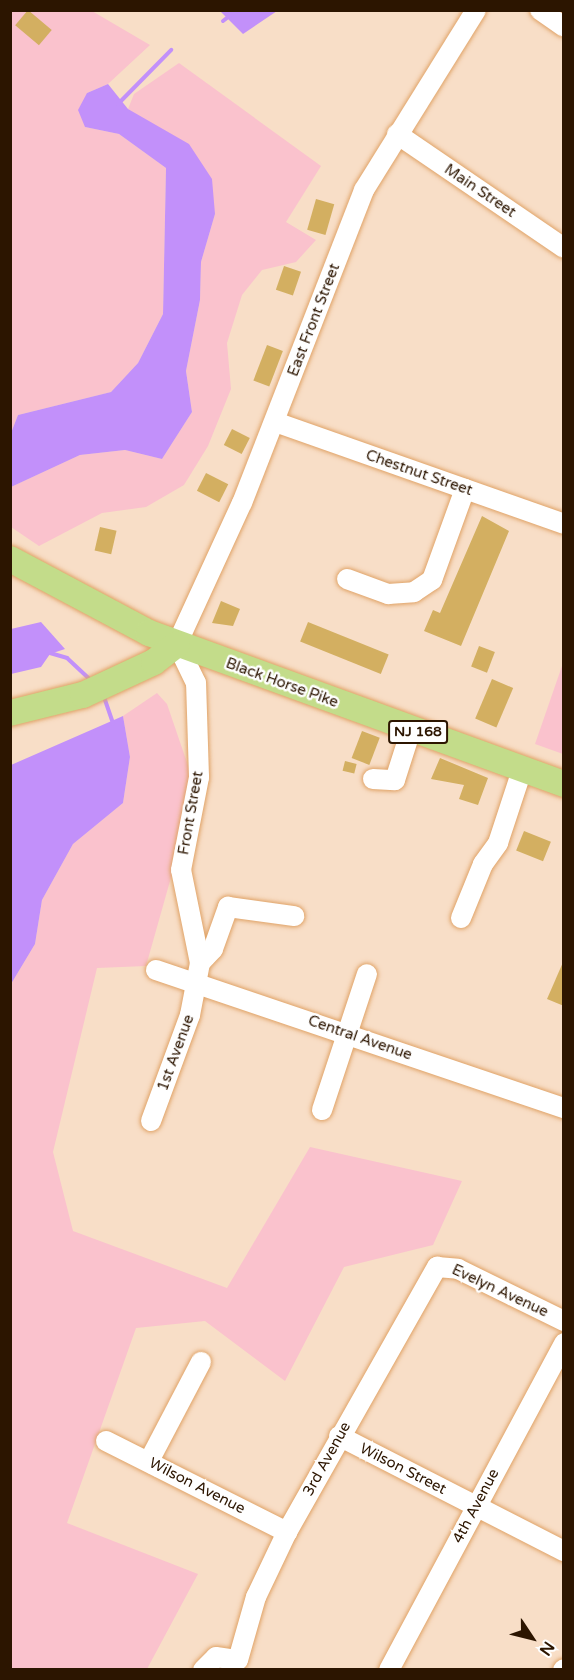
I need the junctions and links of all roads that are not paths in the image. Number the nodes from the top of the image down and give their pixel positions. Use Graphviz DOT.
graph roads {
  1 [pos="476,10"];
  2 [pos="540,10"];
  3 [pos="564,27"];
  4 [pos="397,134"];
  5 [pos="564,248"];
  6 [pos="274,422"];
  7 [pos="465,489"];
  8 [pos="564,524"];
  9 [pos="10,559"];
  10 [pos="347,579"];
  11 [pos="177,644"];
  12 [pos="10,713"];
  13 [pos="411,730"];
  14 [pos="522,770"];
  15 [pos="373,779"];
  16 [pos="564,784"];
  17 [pos="294,916"];
  18 [pos="462,918"];
  19 [pos="200,963"];
  20 [pos="156,970"];
  21 [pos="367,974"];
  22 [pos="198,985"];
  23 [pos="346,1032"];
  24 [pos="564,1108"];
  25 [pos="322,1110"];
  26 [pos="151,1121"];
  27 [pos="436,1267"];
  28 [pos="564,1321"];
  29 [pos="564,1343"];
  30 [pos="201,1362"];
  31 [pos="339,1436"];
  32 [pos="105,1441"];
  33 [pos="149,1461"];
  34 [pos="476,1506"];
  35 [pos="287,1532"];
  36 [pos="564,1551"];
  37 [pos="203,1670"];
  38 [pos="388,1670"];
  1 -- 4 [label="street, East Front Street"];
  2 -- 3 [label="street"];
  4 -- 5 [label="street, Main Street"];
  4 -- 6 [label="street, East Front Street"];
  6 -- 7 [label="street, Chestnut Street"];
  6 -- 11 [label="street, East Front Street"];
  7 -- 8 [label="street, Chestnut Street"];
  7 -- 10 [label="street"];
  9 -- 11 [label="main road, Black Horse Pike / NJ 168"];
  11 -- 12 [label="main road"];
  11 -- 13 [label="main road, Black Horse Pike / NJ 168"];
  11 -- 19 [label="street, Front Street"];
  13 -- 14 [label="main road, Black Horse Pike / NJ 168"];
  13 -- 15 [label="street"];
  14 -- 16 [label="main road, Black Horse Pike / NJ 168"];
  14 -- 18 [label="street"];
  17 -- 19 [label="street"];
  19 -- 22 [label="street, Front Street"];
  20 -- 22 [label="street, Central Avenue"];
  21 -- 23 [label="street"];
  22 -- 23 [label="street, Central Avenue"];
  22 -- 26 [label="street, 1st Avenue"];
  23 -- 24 [label="street, Central Avenue"];
  23 -- 25 [label="street"];
  27 -- 28 [label="street, Evelyn Avenue"];
  27 -- 31 [label="street, 3rd Avenue"];
  29 -- 34 [label="street, 4th Avenue"];
  30 -- 33 [label="street"];
  31 -- 34 [label="street, Wilson Street"];
  31 -- 35 [label="street, 3rd Avenue"];
  32 -- 33 [label="street, Wilson Avenue"];
  33 -- 35 [label="street, Wilson Avenue"];
  34 -- 36 [label="street, Wilson Street"];
  34 -- 38 [label="street, 4th Avenue"];
  35 -- 37 [label="street, 3rd Avenue"];
}
